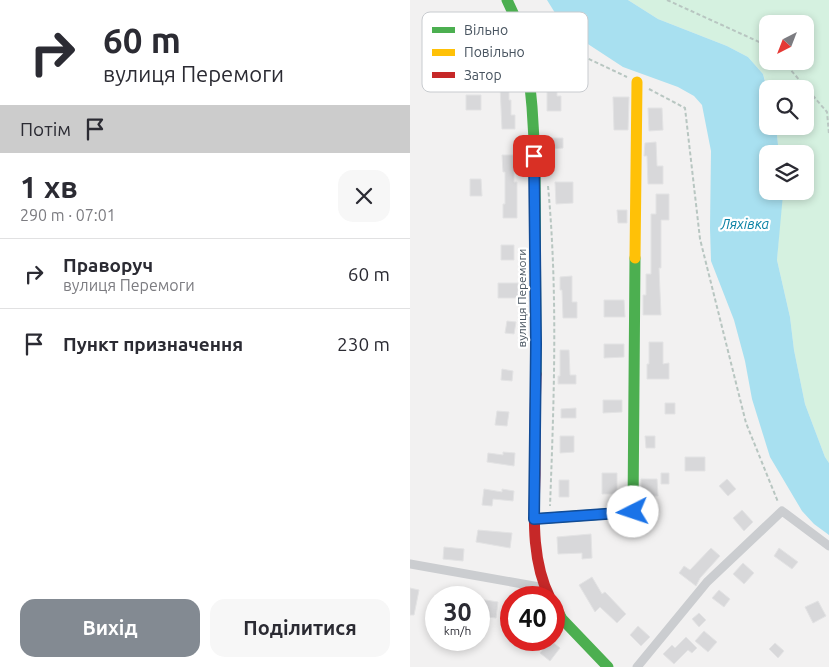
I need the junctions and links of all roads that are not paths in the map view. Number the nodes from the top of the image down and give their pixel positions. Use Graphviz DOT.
graph roads {
  1 [pos="507,0"];
  2 [pos="513,12"];
  3 [pos="637,82"];
  4 [pos="531,92"];
  5 [pos="534,519"];
  6 [pos="829,546"];
  7 [pos="410,564"];
  8 [pos="515,586"];
  9 [pos="546,586"];
  10 [pos="565,622"];
  11 [pos="608,667"];
  12 [pos="637,667"];
  1 -- 2 [label="main road, вулиця Перемоги"];
  3 -- 5 [label="main road"];
  4 -- 5 [label="main road, вулиця Перемоги"];
  5 -- 9 [label="main road, вулиця Перемоги"];
  6 -- 12 [label="street"];
  7 -- 8 [label="street"];
  10 -- 11 [label="main road"];
}
